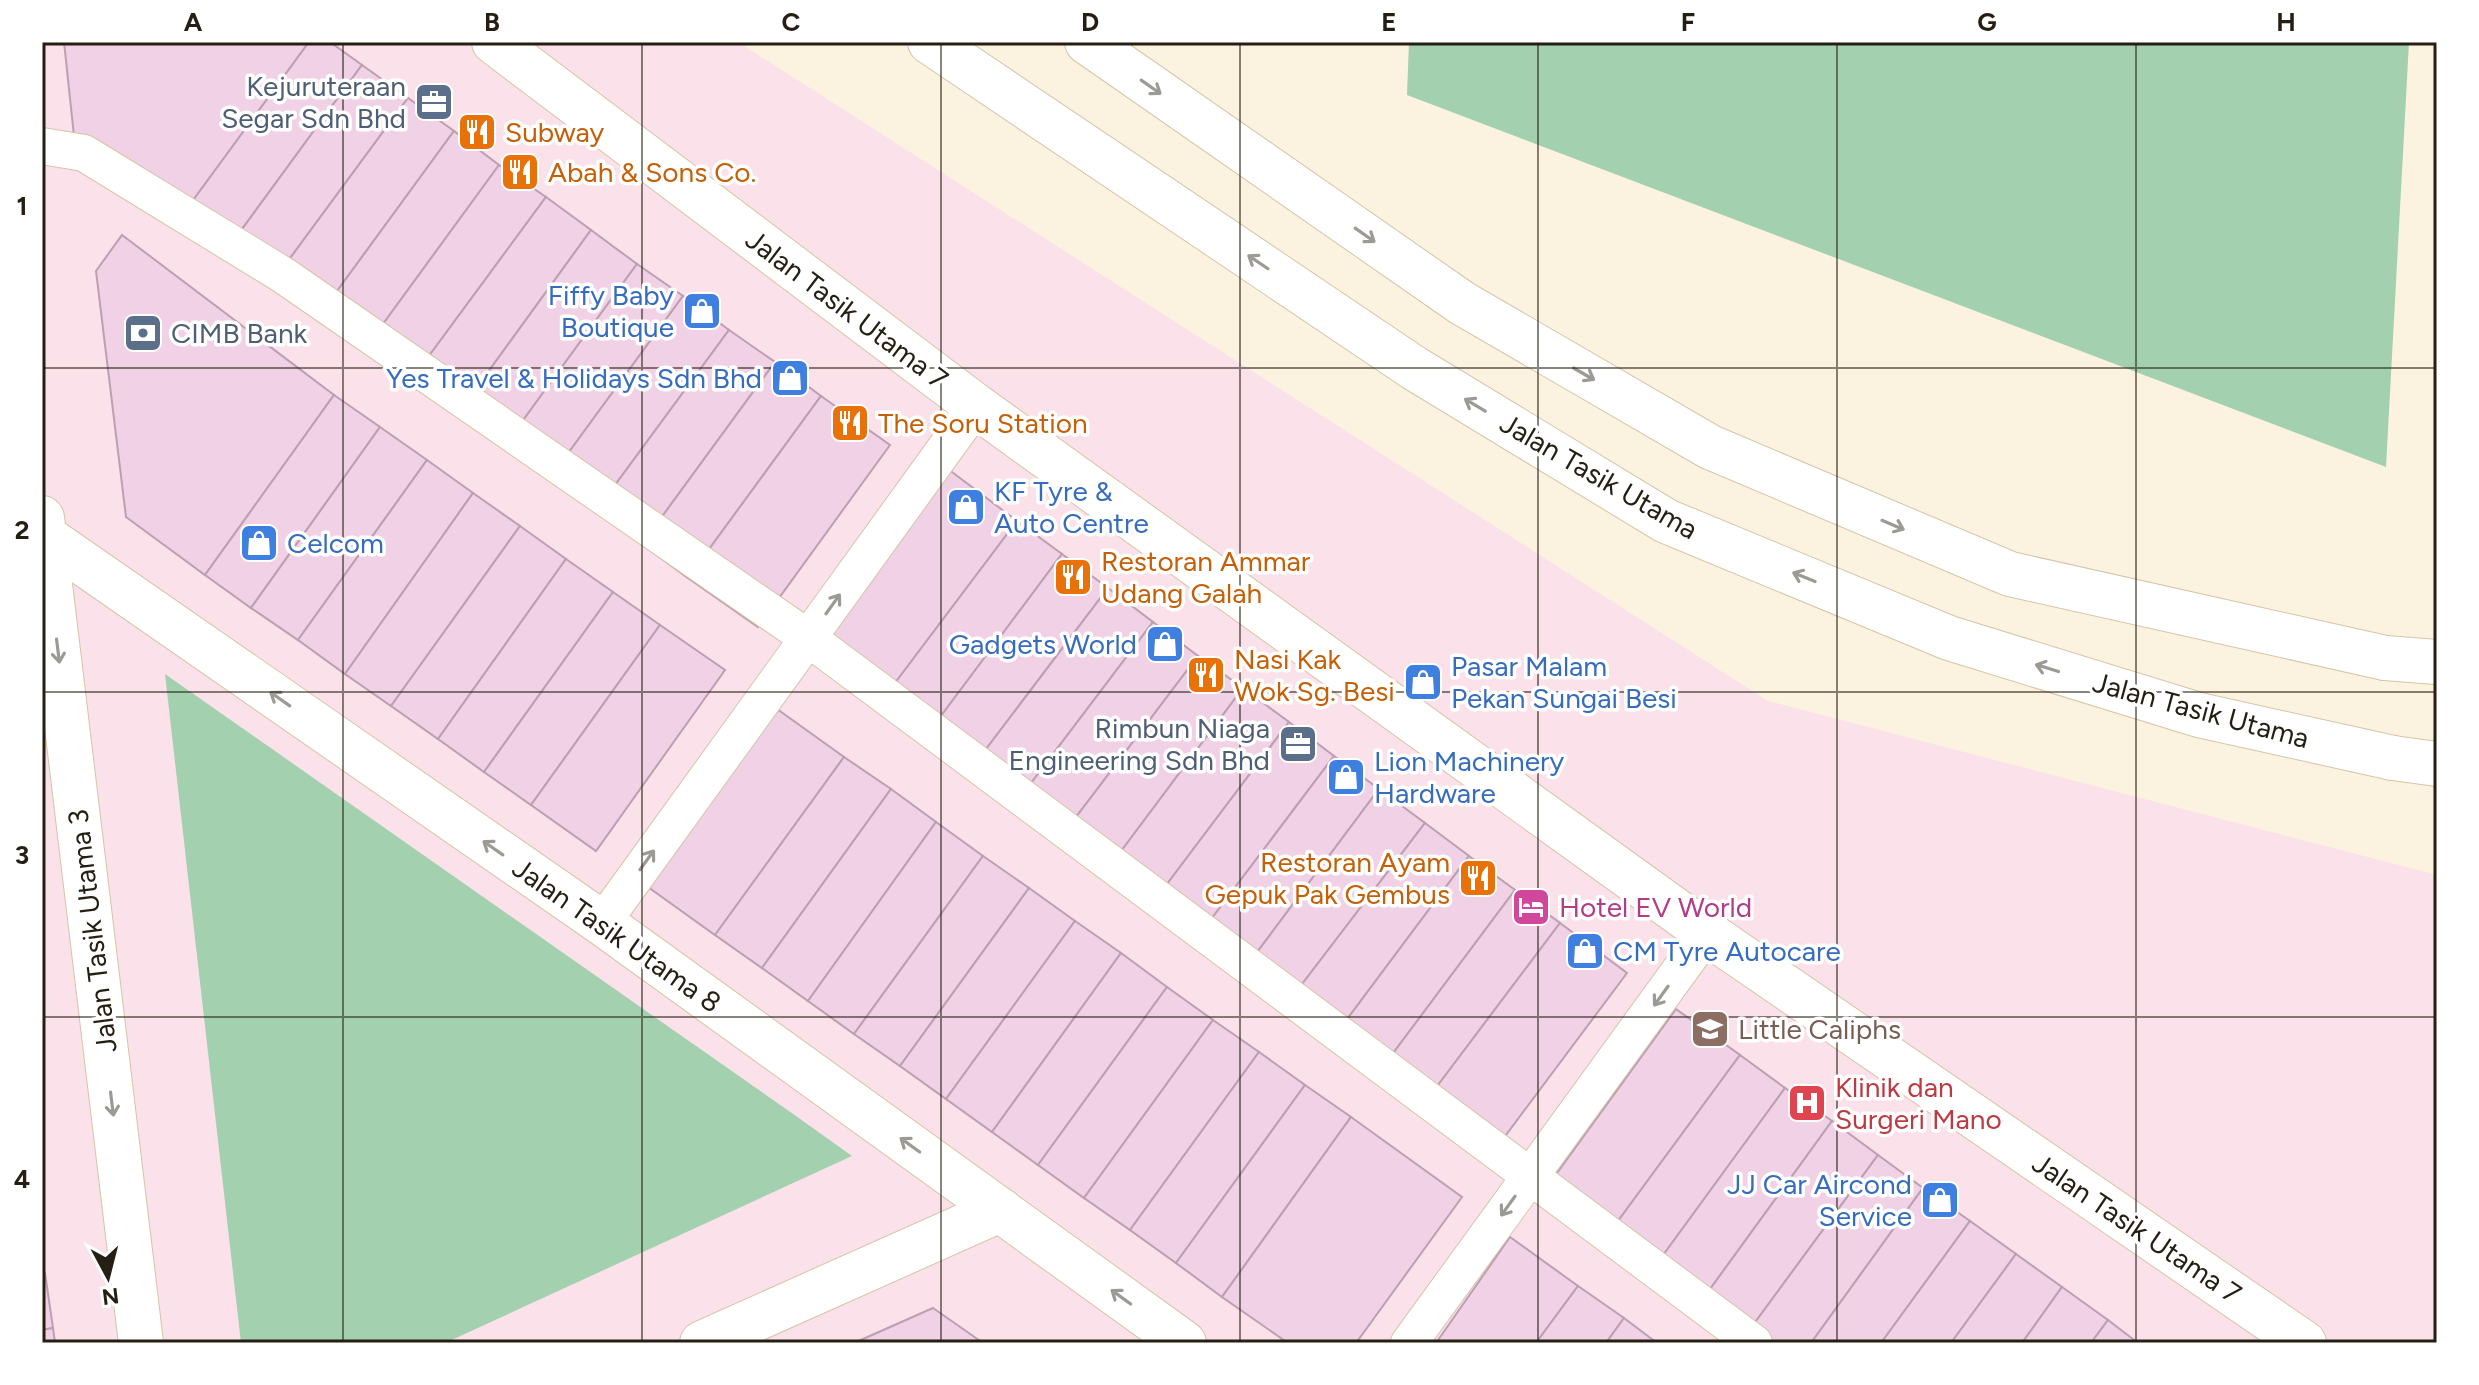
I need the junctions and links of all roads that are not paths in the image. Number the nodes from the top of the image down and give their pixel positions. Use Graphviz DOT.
graph roads {
  1 [pos="494,42"];
  2 [pos="930,42"];
  3 [pos="1087,42"];
  4 [pos="42,146"];
  5 [pos="976,406"];
  6 [pos="43,527"];
  7 [pos="808,638"];
  8 [pos="2437,662"];
  9 [pos="56,745"];
  10 [pos="2437,764"];
  11 [pos="602,923"];
  12 [pos="1707,933"];
  13 [pos="1531,1175"];
  14 [pos="1000,1210"];
  15 [pos="141,1343"];
  16 [pos="702,1343"];
  17 [pos="1184,1343"];
  18 [pos="1409,1343"];
  19 [pos="1754,1343"];
  20 [pos="2304,1343"];
  1 -- 5 [label="main road, Jalan Tasik Utama 7"];
  10 -- 2 [label="main road, Jalan Tasik Utama, one-way"];
  3 -- 8 [label="main road, one-way"];
  4 -- 7 [label="lane"];
  7 -- 5 [label="lane, one-way"];
  5 -- 12 [label="main road, Jalan Tasik Utama 7"];
  6 -- 9 [label="main road, Jalan Tasik Utama 3, one-way"];
  11 -- 6 [label="main road, Jalan Tasik Utama 8, one-way"];
  11 -- 7 [label="lane, one-way"];
  7 -- 13 [label="lane"];
  9 -- 15 [label="main road, Jalan Tasik Utama 3, one-way"];
  14 -- 11 [label="main road, Jalan Tasik Utama 8, one-way"];
  12 -- 13 [label="lane, one-way"];
  12 -- 20 [label="main road, Jalan Tasik Utama 7"];
  13 -- 18 [label="lane, one-way"];
  13 -- 19 [label="lane"];
  14 -- 16 [label="main road"];
  17 -- 14 [label="main road, Jalan Tasik Utama 8, one-way"];
}
